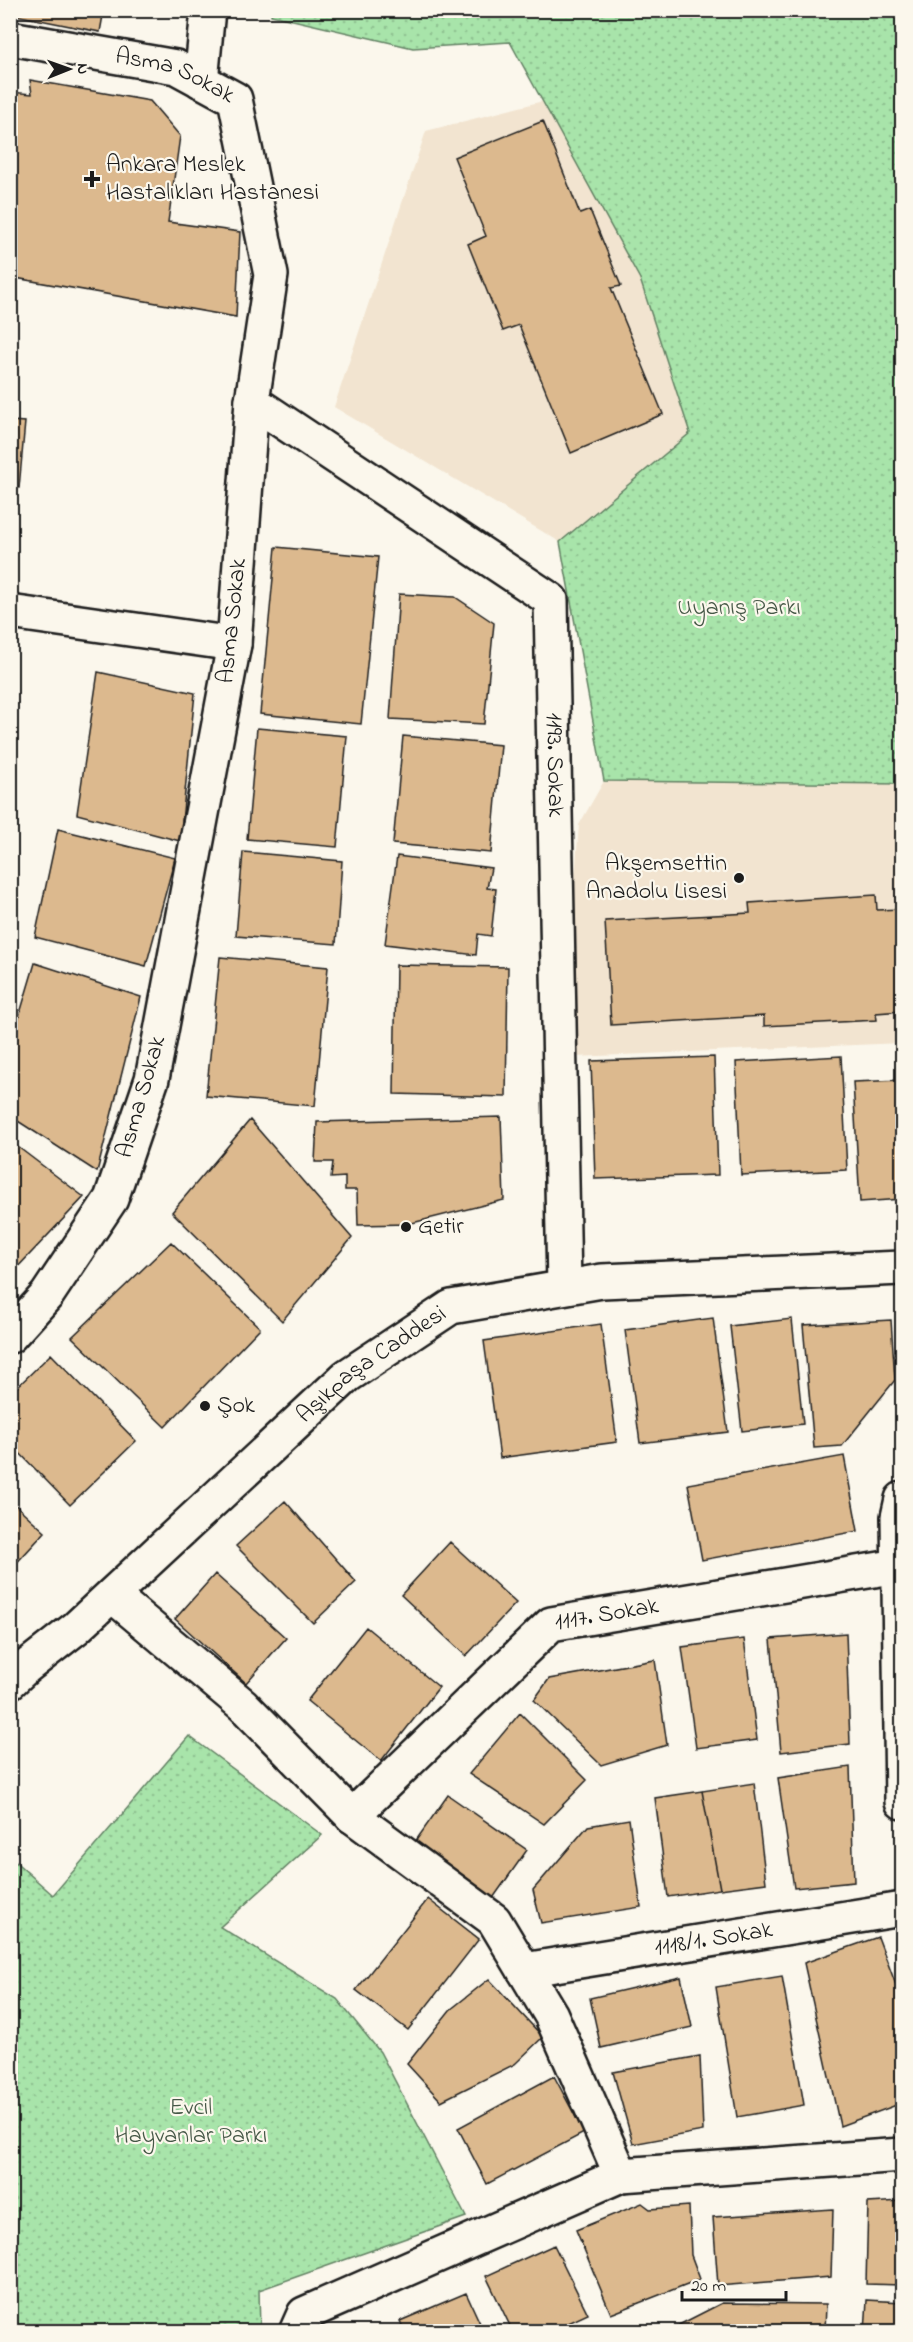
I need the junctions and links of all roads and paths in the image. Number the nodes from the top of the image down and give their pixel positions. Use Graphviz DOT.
graph roads {
  1 [pos="208,10"];
  2 [pos="10,38"];
  3 [pos="201,81"];
  4 [pos="252,401"];
  5 [pos="10,612"];
  6 [pos="234,644"];
  7 [pos="903,1268"];
  8 [pos="564,1287"];
  9 [pos="10,1336"];
  10 [pos="903,1499"];
  11 [pos="898,1566"];
  12 [pos="112,1595"];
  13 [pos="16,1668"];
  14 [pos="903,1802"];
  15 [pos="352,1816"];
  16 [pos="903,1909"];
  17 [pos="524,1970"];
  18 [pos="903,2155"];
  19 [pos="621,2175"];
  20 [pos="296,2331"];
  1 -- 3 [label="street"];
  2 -- 3 [label="street, Asma Sokak"];
  3 -- 4 [label="street, Asma Sokak"];
  4 -- 6 [label="street, Asma Sokak"];
  4 -- 8 [label="street, 1193. Sokak"];
  5 -- 6 [label="street"];
  6 -- 9 [label="street, Asma Sokak"];
  7 -- 8 [label="street, Aşıkpaşa Caddesi"];
  8 -- 12 [label="street, Aşıkpaşa Caddesi"];
  10 -- 11 [label="street"];
  11 -- 14 [label="street"];
  11 -- 15 [label="street, 1117. Sokak"];
  12 -- 13 [label="street, Aşıkpaşa Caddesi"];
  12 -- 15 [label="street"];
  15 -- 17 [label="street"];
  16 -- 17 [label="street, 1118/1. Sokak"];
  17 -- 19 [label="street"];
  18 -- 19 [label="street"];
  19 -- 20 [label="street"];
}
